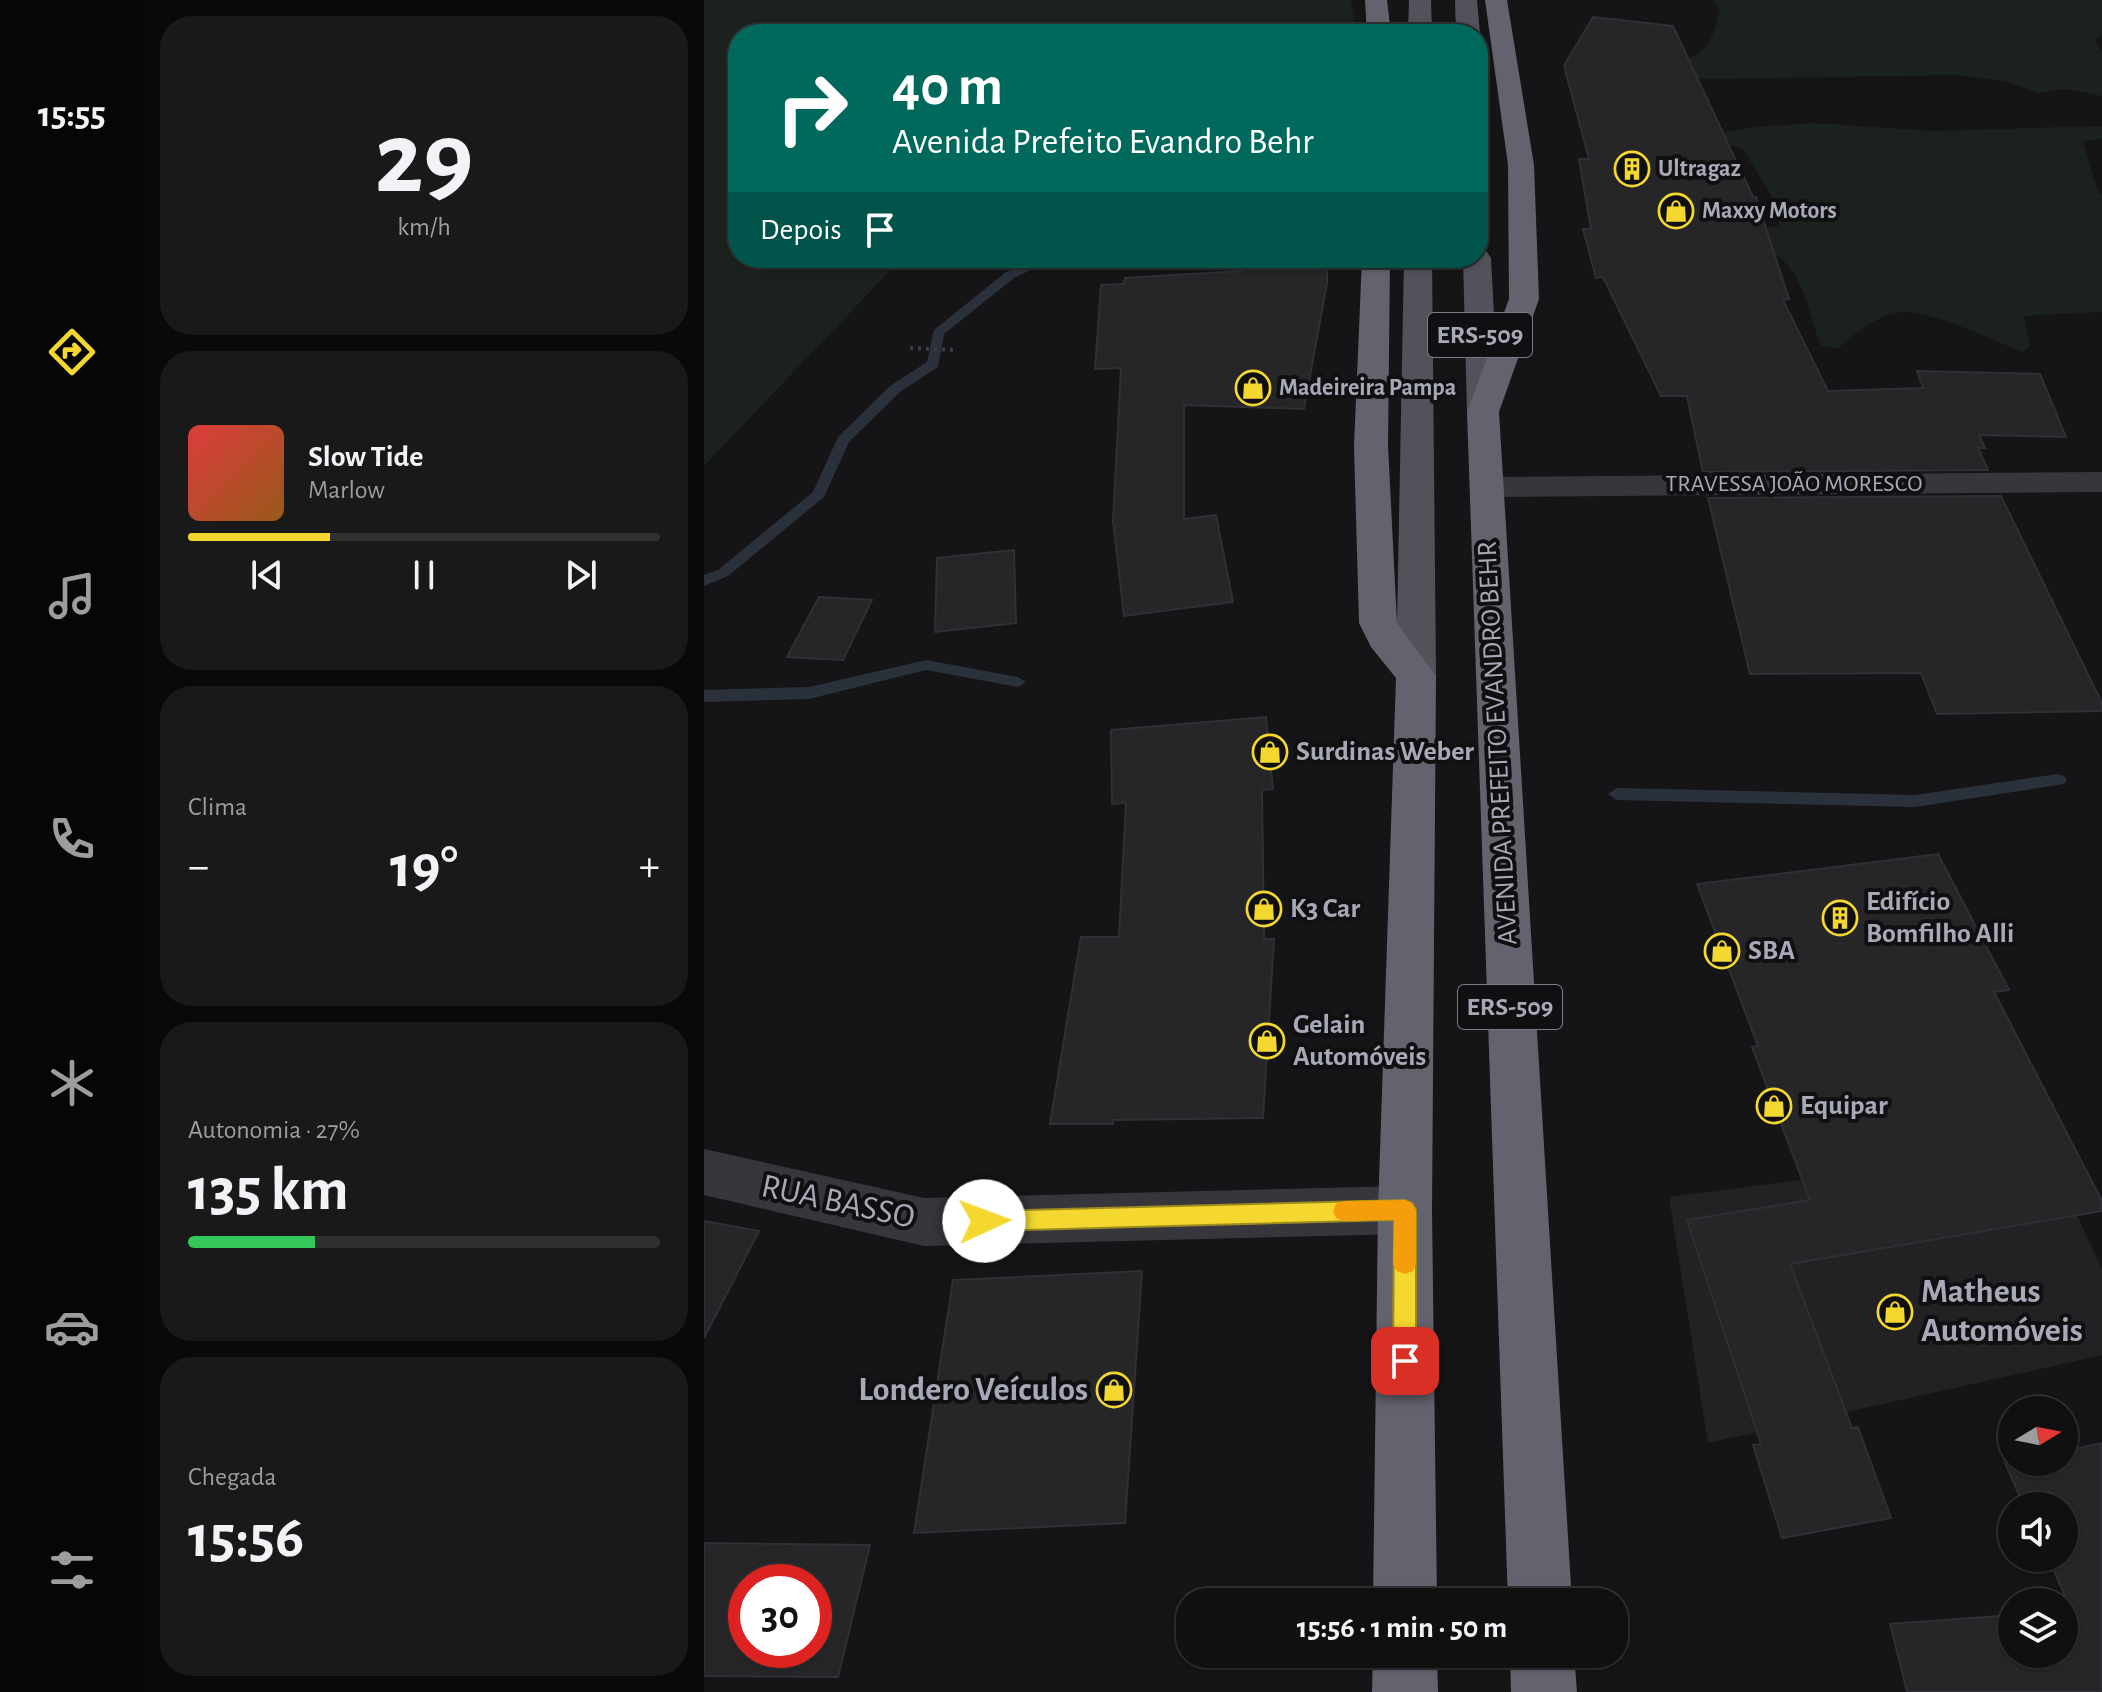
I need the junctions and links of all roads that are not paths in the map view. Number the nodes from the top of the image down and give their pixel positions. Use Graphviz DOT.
graph roads {
  1 [pos="1376,0"];
  2 [pos="1420,0"];
  3 [pos="1466,0"];
  4 [pos="1496,0"];
  5 [pos="1378,24"];
  6 [pos="1420,24"];
  7 [pos="1467,24"];
  8 [pos="1376,268"];
  9 [pos="1418,268"];
  10 [pos="1477,268"];
  11 [pos="1483,412"];
  12 [pos="2102,482"];
  13 [pos="1487,487"];
  14 [pos="1416,676"];
  15 [pos="704,1172"];
  16 [pos="1405,1210"];
  17 [pos="1405,1588"];
  18 [pos="1539,1588"];
  19 [pos="1405,1668"];
  20 [pos="1543,1668"];
  21 [pos="1405,1692"];
  22 [pos="1544,1692"];
  1 -- 5 [label="highway"];
  2 -- 6 [label="main road"];
  3 -- 7 [label="main road"];
  4 -- 11 [label="highway, AVENIDA PREFEITO EVANDRO BEHR / ERS-509"];
  8 -- 14 [label="highway"];
  9 -- 14 [label="main road, ERS-509"];
  10 -- 11 [label="main road, AVENIDA PREFEITO EVANDRO BEHR / ERS-509"];
  11 -- 13 [label="highway, AVENIDA PREFEITO EVANDRO BEHR / ERS-509"];
  12 -- 13 [label="street, TRAVESSA JOÃO MORESCO"];
  13 -- 18 [label="highway, AVENIDA PREFEITO EVANDRO BEHR / ERS-509"];
  14 -- 16 [label="highway, ERS-509"];
  15 -- 16 [label="street, RUA BASSO"];
  16 -- 17 [label="highway, ERS-509"];
  19 -- 21 [label="highway"];
  20 -- 22 [label="highway"];
}
